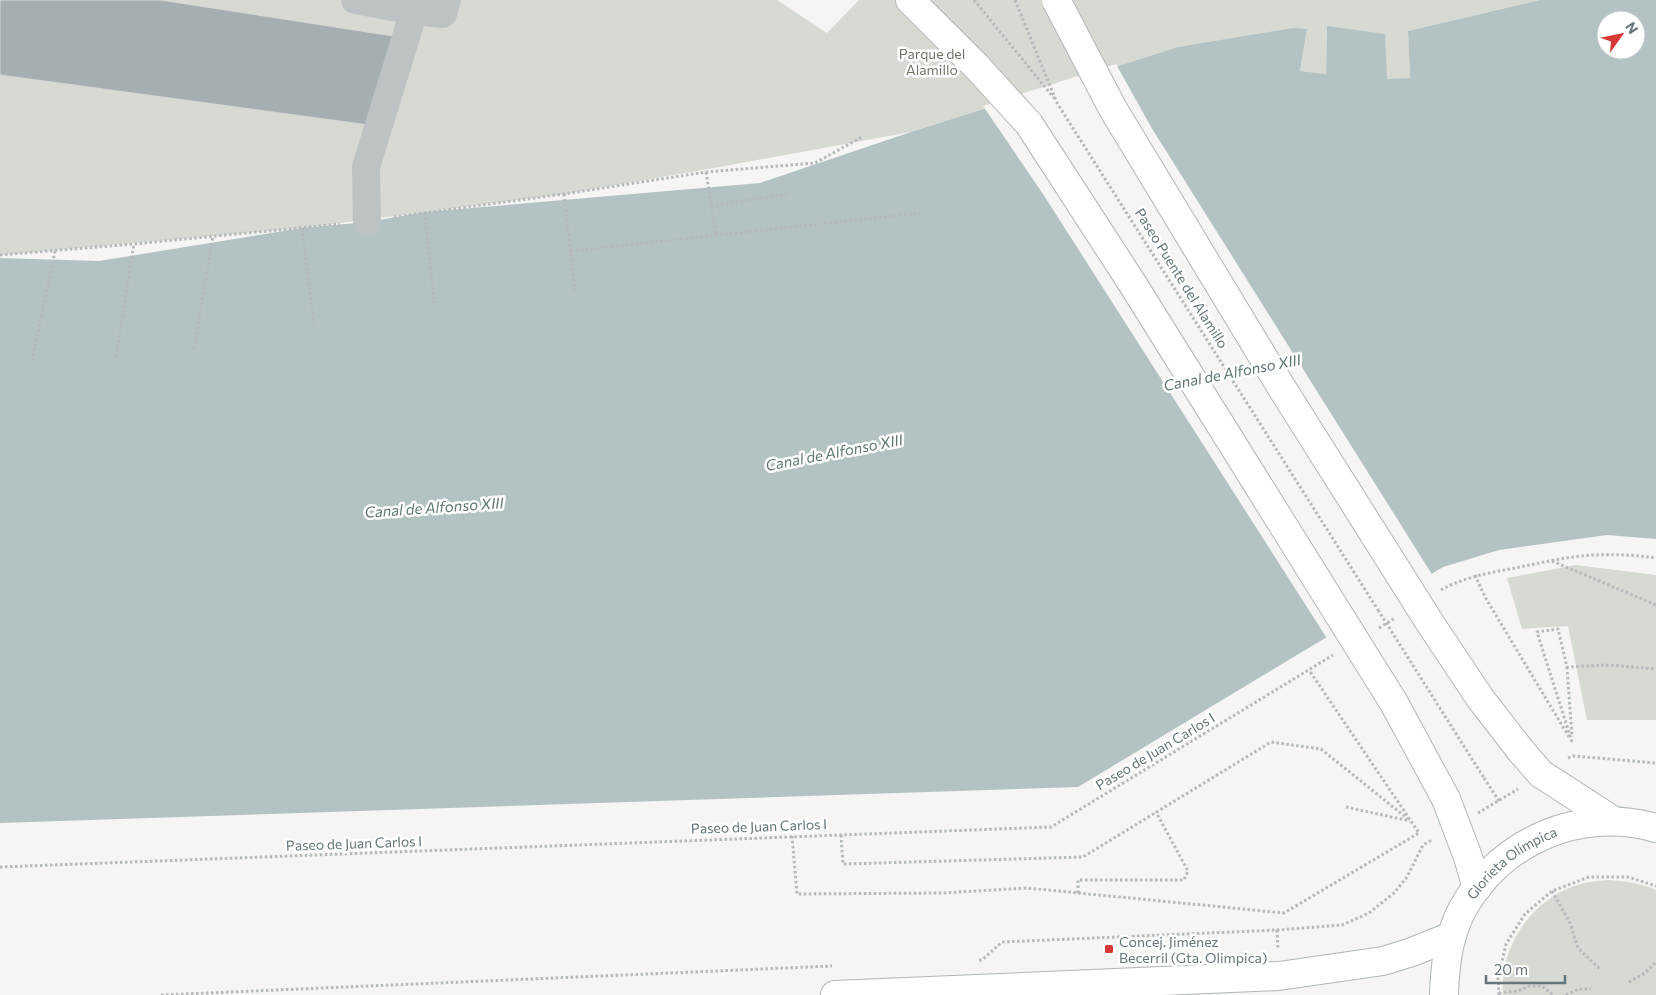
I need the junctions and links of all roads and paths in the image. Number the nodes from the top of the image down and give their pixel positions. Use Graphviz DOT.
graph roads {
  1 [pos="355,0"];
  2 [pos="448,0"];
  3 [pos="910,0"];
  4 [pos="934,0"];
  5 [pos="974,0"];
  6 [pos="1015,0"];
  7 [pos="1056,0"];
  8 [pos="1068,0"];
  9 [pos="414,11"];
  10 [pos="1058,102"];
  11 [pos="1029,124"];
  12 [pos="862,137"];
  13 [pos="1136,147"];
  14 [pos="706,172"];
  15 [pos="564,194"];
  16 [pos="788,194"];
  17 [pos="711,206"];
  18 [pos="425,212"];
  19 [pos="921,213"];
  20 [pos="367,222"];
  21 [pos="302,228"];
  22 [pos="716,235"];
  23 [pos="213,236"];
  24 [pos="134,244"];
  25 [pos="55,251"];
  26 [pos="570,251"];
  27 [pos="0,255"];
  28 [pos="576,292"];
  29 [pos="434,303"];
  30 [pos="314,324"];
  31 [pos="194,349"];
  32 [pos="116,357"];
  33 [pos="32,361"];
  34 [pos="1656,558"];
  35 [pos="1552,561"];
  36 [pos="1475,575"];
  37 [pos="1434,594"];
  38 [pos="1656,605"];
  39 [pos="1401,614"];
  40 [pos="1376,630"];
  41 [pos="1334,655"];
  42 [pos="1566,667"];
  43 [pos="1656,668"];
  44 [pos="1309,670"];
  45 [pos="1572,742"];
  46 [pos="1573,756"];
  47 [pos="1656,762"];
  48 [pos="1499,801"];
  49 [pos="1346,807"];
  50 [pos="1156,812"];
  51 [pos="1411,821"];
  52 [pos="1614,821"];
  53 [pos="1656,828"];
  54 [pos="841,834"];
  55 [pos="792,836"];
  56 [pos="1432,840"];
  57 [pos="0,867"];
  58 [pos="1656,886"];
  59 [pos="1477,888"];
  60 [pos="1552,891"];
  61 [pos="1078,893"];
  62 [pos="1452,936"];
  63 [pos="972,960"];
  64 [pos="1656,962"];
  65 [pos="834,966"];
  66 [pos="1601,970"];
  67 [pos="1629,982"];
  68 [pos="1591,989"];
  69 [pos="1499,994"];
  70 [pos="161,995"];
  71 [pos="835,995"];
  72 [pos="1444,995"];
  73 [pos="1553,995"];
  74 [pos="1566,995"];
  1 -- 9 [label="lane"];
  2 -- 9 [label="lane"];
  3 -- 11 [label="main road"];
  4 -- 11 [label="main road"];
  5 -- 10 [label="path"];
  6 -- 10 [label="path, Paseo Puente del Alamillo"];
  7 -- 13 [label="main road, bridge"];
  8 -- 13 [label="main road, bridge"];
  9 -- 20 [label="lane"];
  10 -- 48 [label="path, Paseo Puente del Alamillo, bridge"];
  11 -- 59 [label="main road, bridge"];
  12 -- 14 [label="path"];
  13 -- 52 [label="main road, bridge"];
  14 -- 15 [label="path"];
  14 -- 17 [label="path"];
  15 -- 18 [label="path"];
  15 -- 26 [label="path"];
  16 -- 17 [label="path"];
  17 -- 22 [label="path"];
  18 -- 20 [label="path"];
  18 -- 29 [label="path"];
  19 -- 22 [label="path"];
  20 -- 21 [label="path"];
  21 -- 23 [label="path"];
  21 -- 30 [label="path"];
  22 -- 26 [label="path"];
  23 -- 24 [label="path"];
  23 -- 31 [label="path"];
  24 -- 25 [label="path"];
  24 -- 32 [label="path"];
  25 -- 27 [label="path"];
  25 -- 33 [label="path"];
  26 -- 28 [label="path"];
  34 -- 35 [label="path"];
  35 -- 36 [label="path"];
  35 -- 38 [label="path"];
  36 -- 37 [label="path"];
  36 -- 45 [label="path"];
  39 -- 40 [label="path"];
  41 -- 44 [label="path, Paseo de Juan Carlos I"];
  42 -- 43 [label="path"];
  42 -- 45 [label="path"];
  42 -- 45 [label="path"];
  44 -- 51 [label="path"];
  44 -- 54 [label="path, Paseo de Juan Carlos I"];
  46 -- 47 [label="path"];
  49 -- 51 [label="path"];
  50 -- 51 [label="path"];
  50 -- 54 [label="path"];
  50 -- 61 [label="path"];
  51 -- 61 [label="path"];
  52 -- 53 [label="main road, Glorieta Olímpica"];
  52 -- 59 [label="main road, Glorieta Olímpica"];
  54 -- 55 [label="path, Paseo de Juan Carlos I"];
  55 -- 57 [label="path, Paseo de Juan Carlos I"];
  55 -- 61 [label="path"];
  56 -- 63 [label="path"];
  58 -- 60 [label="path"];
  59 -- 62 [label="main road, Glorieta Olímpica"];
  60 -- 66 [label="path"];
  60 -- 69 [label="path"];
  62 -- 71 [label="main road"];
  62 -- 72 [label="main road, Glorieta Olímpica"];
  64 -- 67 [label="path"];
  65 -- 70 [label="path"];
  68 -- 74 [label="path"];
  69 -- 73 [label="path"];
}
